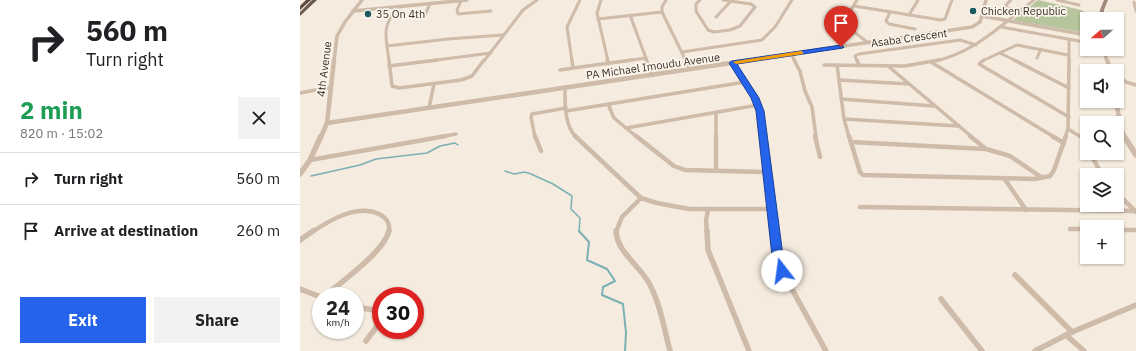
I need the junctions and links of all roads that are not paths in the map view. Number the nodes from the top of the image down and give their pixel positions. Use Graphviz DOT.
graph roads {
  1 [pos="309,0"];
  2 [pos="315,0"];
  3 [pos="362,0"];
  4 [pos="467,0"];
  5 [pos="537,0"];
  6 [pos="580,0"];
  7 [pos="601,0"];
  8 [pos="666,0"];
  9 [pos="700,0"];
  10 [pos="723,0"];
  11 [pos="792,0"];
  12 [pos="857,0"];
  13 [pos="918,0"];
  14 [pos="952,0"];
  15 [pos="986,0"];
  16 [pos="1011,0"];
  17 [pos="1034,0"];
  18 [pos="1057,0"];
  19 [pos="1106,0"];
  20 [pos="461,1"];
  21 [pos="731,1"];
  22 [pos="1134,2"];
  23 [pos="430,4"];
  24 [pos="1079,5"];
  25 [pos="854,6"];
  26 [pos="397,7"];
  27 [pos="300,8"];
  28 [pos="1136,9"];
  29 [pos="353,11"];
  30 [pos="491,11"];
  31 [pos="1019,11"];
  32 [pos="662,12"];
  33 [pos="890,12"];
  34 [pos="1102,12"];
  35 [pos="300,15"];
  36 [pos="630,15"];
  37 [pos="909,15"];
  38 [pos="982,16"];
  39 [pos="424,17"];
  40 [pos="716,17"];
  41 [pos="598,19"];
  42 [pos="1007,21"];
  43 [pos="1001,27"];
  44 [pos="915,29"];
  45 [pos="1080,34"];
  46 [pos="503,35"];
  47 [pos="1069,39"];
  48 [pos="1079,41"];
  49 [pos="869,43"];
  50 [pos="976,45"];
  51 [pos="387,46"];
  52 [pos="1040,49"];
  53 [pos="682,52"];
  54 [pos="491,53"];
  55 [pos="1000,53"];
  56 [pos="790,54"];
  57 [pos="1068,55"];
  58 [pos="646,58"];
  59 [pos="1037,58"];
  60 [pos="931,62"];
  61 [pos="608,63"];
  62 [pos="732,63"];
  63 [pos="824,65"];
  64 [pos="837,65"];
  65 [pos="859,65"];
  66 [pos="389,66"];
  67 [pos="888,66"];
  68 [pos="572,68"];
  69 [pos="690,69"];
  70 [pos="560,70"];
  71 [pos="652,75"];
  72 [pos="839,80"];
  73 [pos="1124,80"];
  74 [pos="745,82"];
  75 [pos="434,84"];
  76 [pos="909,84"];
  77 [pos="1136,85"];
  78 [pos="331,88"];
  79 [pos="565,88"];
  80 [pos="1069,88"];
  81 [pos="300,92"];
  82 [pos="841,99"];
  83 [pos="608,104"];
  84 [pos="758,105"];
  85 [pos="934,106"];
  86 [pos="429,108"];
  87 [pos="1117,108"];
  88 [pos="566,109"];
  89 [pos="716,112"];
  90 [pos="1069,117"];
  91 [pos="844,119"];
  92 [pos="328,123"];
  93 [pos="959,126"];
  94 [pos="626,128"];
  95 [pos="1068,129"];
  96 [pos="456,134"];
  97 [pos="1080,135"];
  98 [pos="851,142"];
  99 [pos="1064,143"];
  100 [pos="986,149"];
  101 [pos="541,151"];
  102 [pos="1136,155"];
  103 [pos="820,157"];
  104 [pos="310,160"];
  105 [pos="716,171"];
  106 [pos="767,172"];
  107 [pos="300,174"];
  108 [pos="1041,177"];
  109 [pos="1004,178"];
  110 [pos="641,198"];
  111 [pos="1124,201"];
  112 [pos="860,207"];
  113 [pos="708,209"];
  114 [pos="772,209"];
  115 [pos="1026,210"];
  116 [pos="1136,212"];
  117 [pos="1070,229"];
  118 [pos="1080,230"];
  119 [pos="1124,230"];
  120 [pos="1136,230"];
  121 [pos="300,240"];
  122 [pos="1016,275"];
  123 [pos="335,287"];
  124 [pos="300,289"];
  125 [pos="312,294"];
  126 [pos="942,299"];
  127 [pos="1136,305"];
  128 [pos="372,333"];
  129 [pos="1069,333"];
  130 [pos="366,341"];
  131 [pos="670,351"];
  132 [pos="749,351"];
  133 [pos="826,351"];
  134 [pos="982,351"];
  135 [pos="1035,351"];
  136 [pos="1084,351"];
  1 -- 27 [label="highway"];
  2 -- 35 [label="highway"];
  3 -- 29 [label="street, 4th Avenue"];
  4 -- 20 [label="street"];
  5 -- 46 [label="street"];
  6 -- 68 [label="street"];
  7 -- 41 [label="street"];
  8 -- 32 [label="street"];
  9 -- 21 [label="street"];
  10 -- 21 [label="street"];
  11 -- 53 [label="street"];
  12 -- 25 [label="street"];
  13 -- 37 [label="street"];
  14 -- 37 [label="street"];
  15 -- 38 [label="street"];
  16 -- 31 [label="street"];
  17 -- 31 [label="street"];
  18 -- 24 [label="street"];
  19 -- 34 [label="main road"];
  20 -- 23 [label="street"];
  20 -- 30 [label="street"];
  21 -- 40 [label="street"];
  22 -- 28 [label="street"];
  23 -- 26 [label="street"];
  23 -- 39 [label="street"];
  25 -- 33 [label="street"];
  25 -- 49 [label="street"];
  26 -- 29 [label="street"];
  26 -- 51 [label="street"];
  29 -- 78 [label="street, 4th Avenue"];
  31 -- 42 [label="street"];
  32 -- 36 [label="street"];
  32 -- 53 [label="street"];
  33 -- 37 [label="street"];
  33 -- 44 [label="street"];
  36 -- 41 [label="street"];
  36 -- 58 [label="street"];
  38 -- 42 [label="street"];
  38 -- 49 [label="street, PA Michael Imoudu Avenue"];
  41 -- 61 [label="street"];
  42 -- 43 [label="street"];
  42 -- 45 [label="street"];
  43 -- 47 [label="street"];
  43 -- 50 [label="street"];
  46 -- 51 [label="street"];
  46 -- 54 [label="street"];
  47 -- 48 [label="street"];
  47 -- 57 [label="street"];
  49 -- 56 [label="street, PA Michael Imoudu Avenue"];
  50 -- 60 [label="street"];
  50 -- 65 [label="street, Asaba Crescent"];
  51 -- 66 [label="street"];
  52 -- 55 [label="street"];
  52 -- 57 [label="street"];
  52 -- 59 [label="street"];
  53 -- 69 [label="street"];
  54 -- 66 [label="street"];
  54 -- 75 [label="street"];
  55 -- 80 [label="street"];
  55 -- 90 [label="street"];
  56 -- 62 [label="street, PA Michael Imoudu Avenue"];
  56 -- 103 [label="street"];
  57 -- 80 [label="street"];
  58 -- 61 [label="street"];
  58 -- 71 [label="street"];
  60 -- 67 [label="street"];
  60 -- 99 [label="street"];
  61 -- 68 [label="street"];
  62 -- 69 [label="street, PA Michael Imoudu Avenue"];
  62 -- 74 [label="street"];
  63 -- 64 [label="street"];
  64 -- 65 [label="street"];
  64 -- 72 [label="street"];
  65 -- 67 [label="street"];
  66 -- 75 [label="street"];
  67 -- 76 [label="street"];
  68 -- 70 [label="street"];
  69 -- 71 [label="street, PA Michael Imoudu Avenue"];
  71 -- 79 [label="street, PA Michael Imoudu Avenue"];
  72 -- 76 [label="street"];
  72 -- 82 [label="street"];
  73 -- 77 [label="street"];
  74 -- 83 [label="street"];
  74 -- 84 [label="street"];
  75 -- 86 [label="street"];
  76 -- 85 [label="street"];
  78 -- 81 [label="street"];
  78 -- 92 [label="street, 4th Avenue"];
  79 -- 86 [label="street, PA Michael Imoudu Avenue"];
  79 -- 88 [label="street"];
  80 -- 90 [label="street"];
  82 -- 85 [label="street"];
  82 -- 91 [label="street"];
  83 -- 88 [label="street"];
  83 -- 94 [label="street"];
  84 -- 89 [label="street"];
  84 -- 106 [label="street"];
  85 -- 93 [label="street"];
  86 -- 92 [label="street, PA Michael Imoudu Avenue"];
  87 -- 102 [label="street"];
  88 -- 101 [label="street"];
  88 -- 110 [label="street"];
  89 -- 94 [label="street"];
  89 -- 105 [label="street"];
  90 -- 95 [label="street"];
  91 -- 93 [label="street"];
  91 -- 98 [label="street"];
  92 -- 104 [label="street"];
  93 -- 100 [label="street"];
  94 -- 105 [label="street"];
  95 -- 97 [label="street"];
  95 -- 99 [label="street"];
  96 -- 104 [label="street"];
  98 -- 100 [label="street"];
  98 -- 109 [label="street"];
  99 -- 108 [label="street"];
  100 -- 108 [label="street"];
  104 -- 107 [label="street"];
  105 -- 106 [label="street"];
  106 -- 114 [label="street"];
  108 -- 109 [label="street"];
  109 -- 115 [label="street"];
  110 -- 113 [label="street"];
  110 -- 131 [label="street"];
  111 -- 116 [label="street"];
  112 -- 115 [label="street"];
  113 -- 114 [label="street"];
  113 -- 132 [label="street"];
  114 -- 133 [label="street"];
  115 -- 116 [label="street"];
  117 -- 118 [label="street"];
  119 -- 120 [label="street"];
  121 -- 123 [label="street"];
  122 -- 129 [label="street"];
  124 -- 125 [label="street"];
  126 -- 134 [label="street"];
  127 -- 129 [label="street"];
  128 -- 130 [label="street"];
  129 -- 135 [label="street"];
  129 -- 136 [label="street"];
}
